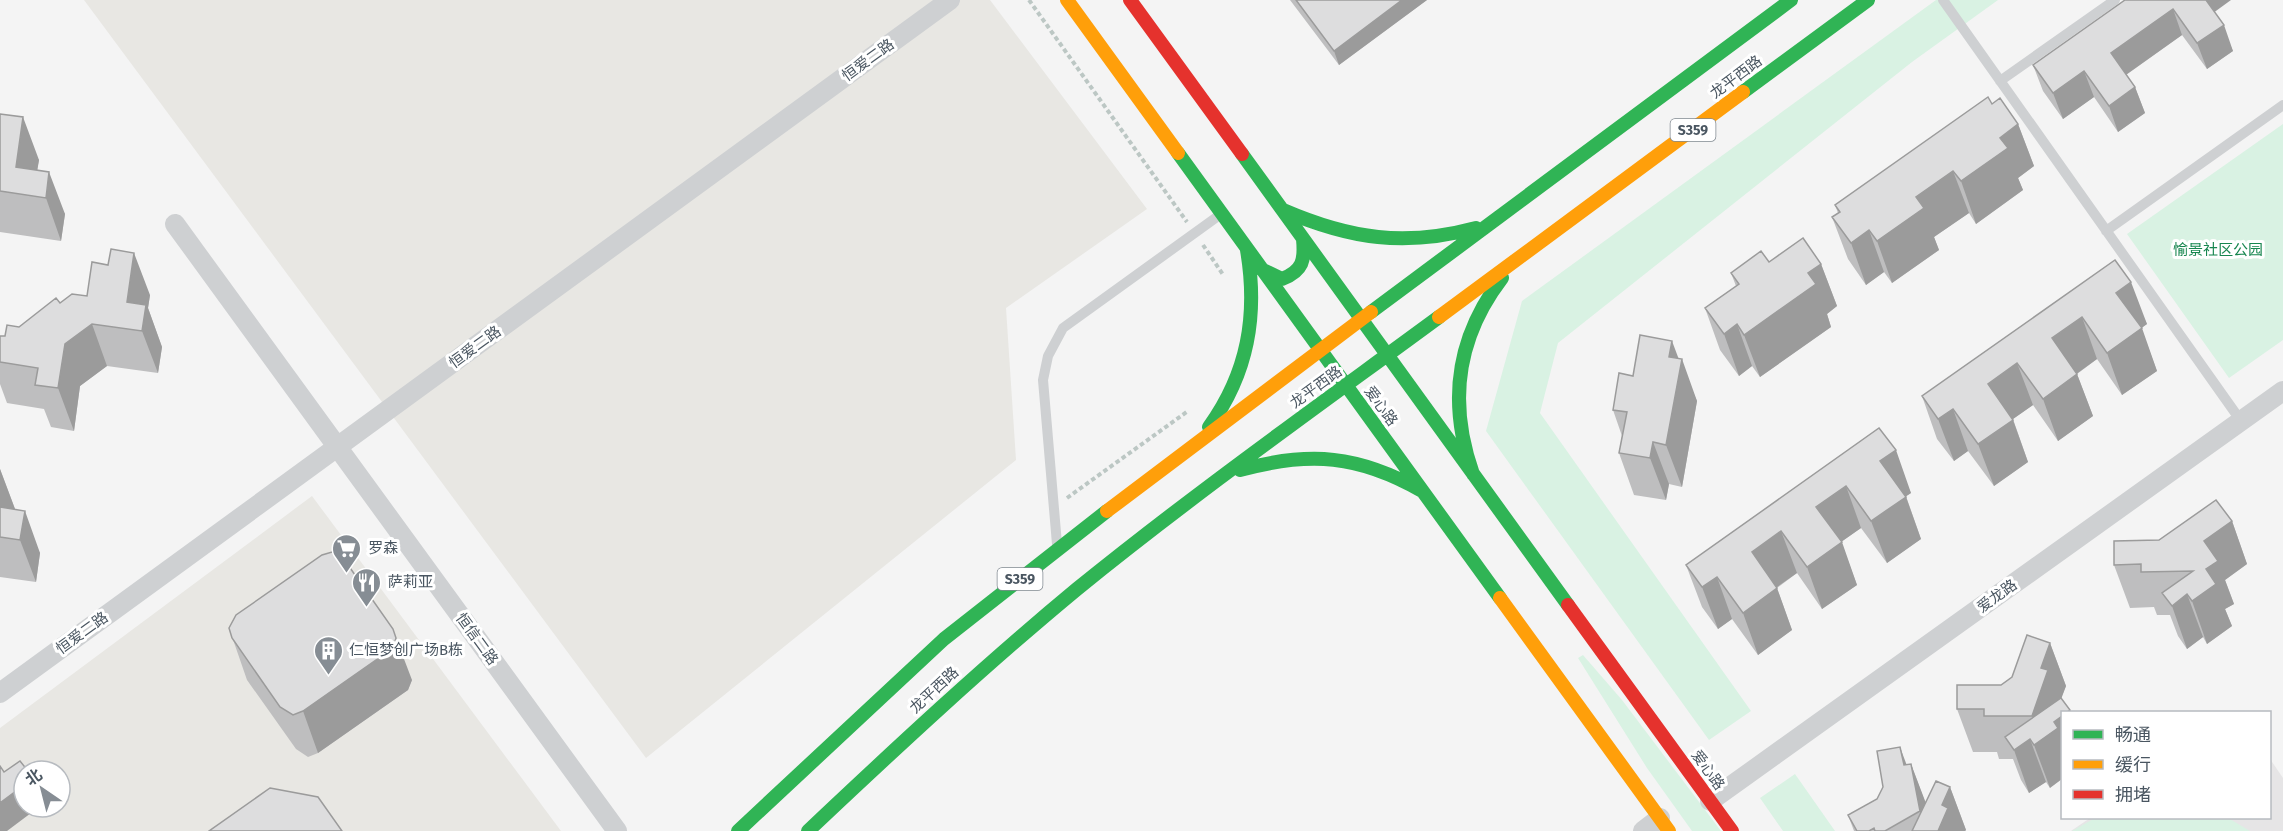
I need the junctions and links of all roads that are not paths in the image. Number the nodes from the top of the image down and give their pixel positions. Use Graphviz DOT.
graph roads {
  1 [pos="950,0"];
  2 [pos="1067,0"];
  3 [pos="1130,0"];
  4 [pos="1791,0"];
  5 [pos="1868,0"];
  6 [pos="1943,0"];
  7 [pos="2115,0"];
  8 [pos="1774,7"];
  9 [pos="2000,81"];
  10 [pos="2283,105"];
  11 [pos="1283,210"];
  12 [pos="1221,213"];
  13 [pos="175,224"];
  14 [pos="1488,224"];
  15 [pos="2106,231"];
  16 [pos="1303,239"];
  17 [pos="1246,250"];
  18 [pos="1518,260"];
  19 [pos="1261,269"];
  20 [pos="1361,321"];
  21 [pos="1322,351"];
  22 [pos="1387,356"];
  23 [pos="1346,386"];
  24 [pos="2283,390"];
  25 [pos="2241,421"];
  26 [pos="338,447"];
  27 [pos="1188,452"];
  28 [pos="1473,474"];
  29 [pos="1225,475"];
  30 [pos="1422,491"];
  31 [pos="1057,549"];
  32 [pos="0,693"];
  33 [pos="1710,801"];
  34 [pos="1665,825"];
  35 [pos="617,831"];
  36 [pos="738,831"];
  37 [pos="808,831"];
  38 [pos="1643,831"];
  39 [pos="1732,831"];
  1 -- 26 [label="street, 恒爱二路"];
  2 -- 12 [label="main road, 爱心路"];
  3 -- 11 [label="main road, 爱心路"];
  4 -- 8 [label="main road, 龙平西路 / S359"];
  5 -- 18 [label="main road, 龙平西路 / S359"];
  6 -- 9 [label="lane"];
  7 -- 9 [label="lane"];
  8 -- 14 [label="main road, 龙平西路 / S359"];
  9 -- 15 [label="lane"];
  10 -- 15 [label="lane"];
  11 -- 14 [label="main road"];
  11 -- 16 [label="main road, 爱心路"];
  12 -- 17 [label="main road, 爱心路"];
  12 -- 31 [label="lane"];
  13 -- 26 [label="street, 恒信二路"];
  14 -- 20 [label="main road, 龙平西路 / S359"];
  15 -- 25 [label="lane"];
  16 -- 19 [label="main road"];
  16 -- 20 [label="main road, 爱心路"];
  17 -- 19 [label="main road, 爱心路"];
  17 -- 27 [label="main road"];
  18 -- 22 [label="main road, 龙平西路 / S359"];
  18 -- 28 [label="main road"];
  19 -- 21 [label="main road, 爱心路"];
  20 -- 21 [label="main road, 龙平西路 / S359"];
  20 -- 22 [label="main road, 爱心路"];
  21 -- 23 [label="main road, 爱心路"];
  21 -- 27 [label="main road, 龙平西路 / S359"];
  22 -- 23 [label="main road, 龙平西路 / S359"];
  22 -- 28 [label="main road, 爱心路"];
  23 -- 29 [label="main road, 龙平西路 / S359"];
  23 -- 30 [label="main road, 爱心路"];
  24 -- 25 [label="street, 爱龙路"];
  25 -- 33 [label="street, 爱龙路"];
  26 -- 32 [label="street, 恒爱二路"];
  26 -- 35 [label="street, 恒信二路"];
  27 -- 31 [label="main road, 龙平西路 / S359"];
  28 -- 33 [label="main road, 爱心路"];
  29 -- 30 [label="main road"];
  29 -- 37 [label="main road, 龙平西路 / S359"];
  30 -- 34 [label="main road, 爱心路"];
  31 -- 36 [label="main road, 龙平西路 / S359"];
  33 -- 39 [label="main road, 爱心路"];
  34 -- 38 [label="street"];
}
